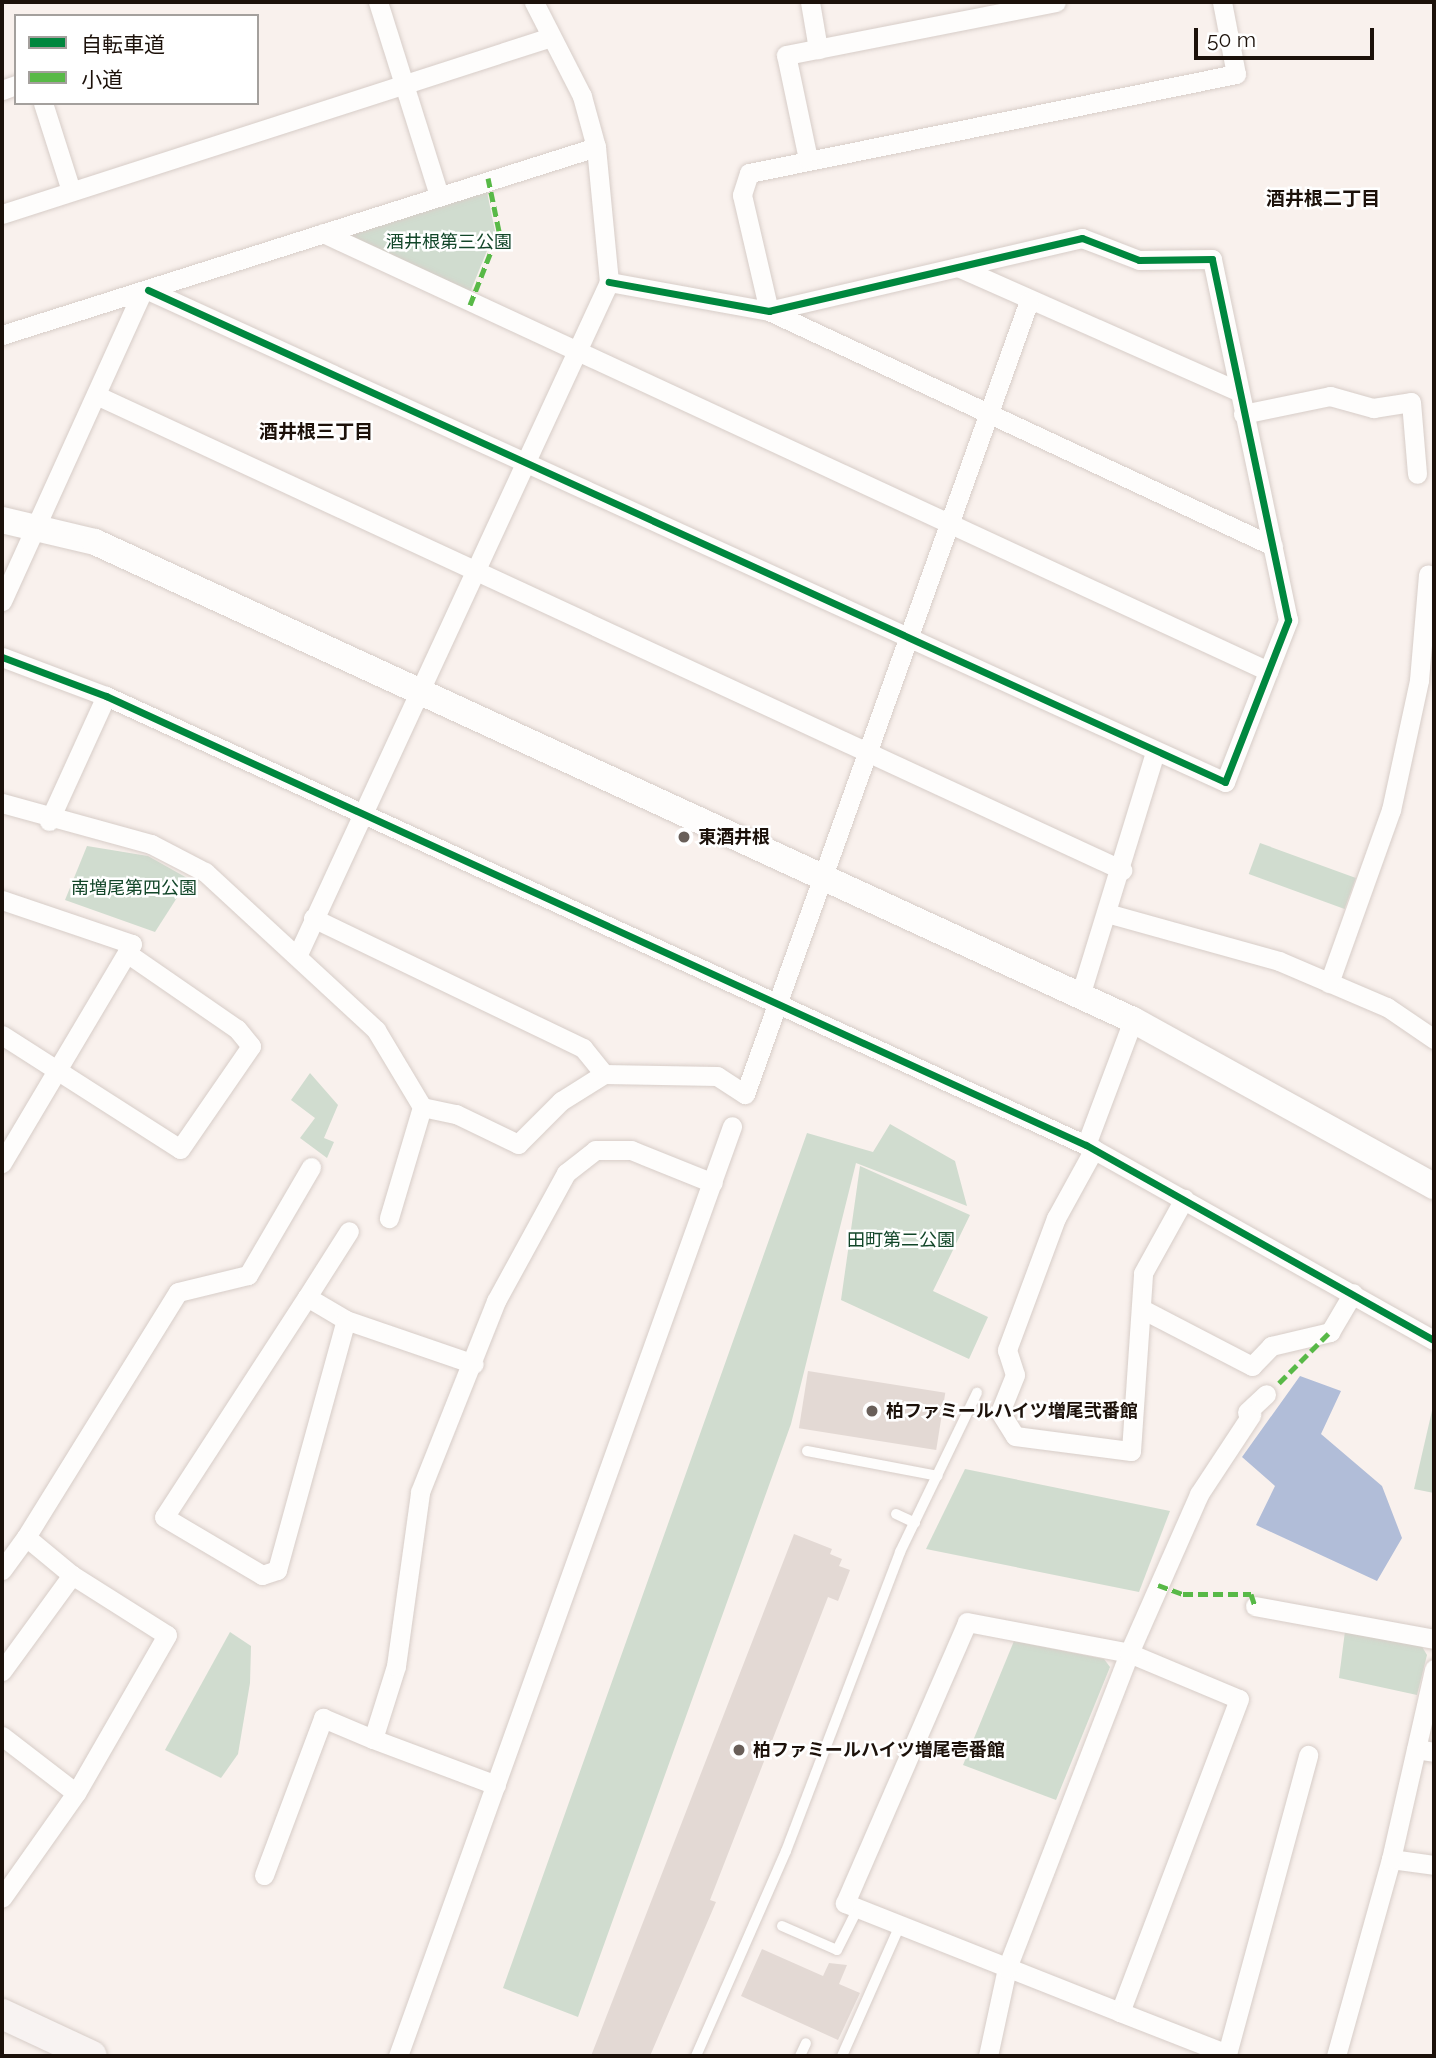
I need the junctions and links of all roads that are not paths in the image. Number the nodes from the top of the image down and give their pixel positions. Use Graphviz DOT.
graph roads {
  1 [pos="378,2"];
  2 [pos="534,2"];
  3 [pos="810,2"];
  4 [pos="1056,2"];
  5 [pos="1222,2"];
  6 [pos="548,37"];
  7 [pos="818,49"];
  8 [pos="406,84"];
  9 [pos="44,105"];
  10 [pos="596,147"];
  11 [pos="808,159"];
  12 [pos="71,191"];
  13 [pos="439,195"];
  14 [pos="2,214"];
  15 [pos="323,233"];
  16 [pos="958,267"];
  17 [pos="609,282"];
  18 [pos="145,291"];
  19 [pos="1029,301"];
  20 [pos="769,311"];
  21 [pos="3,330"];
  22 [pos="574,354"];
  23 [pos="1238,391"];
  24 [pos="96,395"];
  25 [pos="1243,414"];
  26 [pos="988,415"];
  27 [pos="523,467"];
  28 [pos="1417,474"];
  29 [pos="2,520"];
  30 [pos="33,526"];
  31 [pos="949,526"];
  32 [pos="1273,546"];
  33 [pos="1428,573"];
  34 [pos="476,574"];
  35 [pos="2,601"];
  36 [pos="908,639"];
  37 [pos="2,657"];
  38 [pos="1268,671"];
  39 [pos="419,691"];
  40 [pos="106,696"];
  41 [pos="1155,752"];
  42 [pos="867,753"];
  43 [pos="2,803"];
  44 [pos="361,814"];
  45 [pos="49,821"];
  46 [pos="1122,870"];
  47 [pos="822,879"];
  48 [pos="2,900"];
  49 [pos="1110,914"];
  50 [pos="313,918"];
  51 [pos="299,952"];
  52 [pos="127,953"];
  53 [pos="1329,983"];
  54 [pos="1080,996"];
  55 [pos="780,1005"];
  56 [pos="1133,1020"];
  57 [pos="2,1035"];
  58 [pos="1434,1039"];
  59 [pos="61,1069"];
  60 [pos="604,1074"];
  61 [pos="422,1107"];
  62 [pos="733,1126"];
  63 [pos="1090,1147"];
  64 [pos="2,1163"];
  65 [pos="311,1167"];
  66 [pos="713,1182"];
  67 [pos="1434,1186"];
  68 [pos="1184,1199"];
  69 [pos="389,1218"];
  70 [pos="349,1231"];
  71 [pos="1353,1293"];
  72 [pos="307,1297"];
  73 [pos="1142,1309"];
  74 [pos="346,1320"];
  75 [pos="1434,1340"];
  76 [pos="474,1364"];
  77 [pos="977,1392"];
  78 [pos="1266,1394"];
  79 [pos="807,1451"];
  80 [pos="939,1476"];
  81 [pos="896,1514"];
  82 [pos="915,1522"];
  83 [pos="26,1537"];
  84 [pos="2,1570"];
  85 [pos="72,1575"];
  86 [pos="1255,1606"];
  87 [pos="1434,1639"];
  88 [pos="1129,1653"];
  89 [pos="1434,1669"];
  90 [pos="2,1671"];
  91 [pos="2,1736"];
  92 [pos="373,1739"];
  93 [pos="1425,1750"];
  94 [pos="1308,1755"];
  95 [pos="496,1785"];
  96 [pos="76,1793"];
  97 [pos="1391,1859"];
  98 [pos="1434,1866"];
  99 [pos="264,1875"];
  100 [pos="2,1898"];
  101 [pos="858,1908"];
  102 [pos="900,1925"];
  103 [pos="782,1926"];
  104 [pos="1007,1968"];
  105 [pos="1119,2012"];
  106 [pos="2,2014"];
  107 [pos="806,2043"];
  108 [pos="92,2056"];
  109 [pos="398,2056"];
  110 [pos="696,2056"];
  111 [pos="800,2056"];
  112 [pos="842,2056"];
  113 [pos="988,2056"];
  114 [pos="1336,2056"];
  1 -- 8 [label="street"];
  2 -- 6 [label="street"];
  3 -- 7 [label="street"];
  4 -- 7 [label="street"];
  5 -- 11 [label="street"];
  6 -- 8 [label="street"];
  6 -- 10 [label="street"];
  7 -- 11 [label="street"];
  8 -- 12 [label="street"];
  8 -- 13 [label="street"];
  9 -- 12 [label="street"];
  10 -- 13 [label="street"];
  10 -- 17 [label="street"];
  11 -- 20 [label="street"];
  12 -- 14 [label="street"];
  13 -- 15 [label="street"];
  15 -- 18 [label="street"];
  15 -- 22 [label="street"];
  16 -- 19 [label="street"];
  16 -- 20 [label="street"];
  16 -- 23 [label="street"];
  17 -- 20 [label="street"];
  17 -- 22 [label="street"];
  18 -- 21 [label="street"];
  18 -- 24 [label="street"];
  18 -- 27 [label="street"];
  19 -- 23 [label="street"];
  19 -- 26 [label="street"];
  20 -- 26 [label="street"];
  22 -- 27 [label="street"];
  22 -- 31 [label="street"];
  23 -- 25 [label="street"];
  24 -- 30 [label="street"];
  24 -- 34 [label="street"];
  25 -- 28 [label="street"];
  25 -- 32 [label="street"];
  26 -- 31 [label="street"];
  26 -- 32 [label="street"];
  27 -- 34 [label="street"];
  27 -- 36 [label="street"];
  29 -- 30 [label="street"];
  30 -- 35 [label="street"];
  30 -- 39 [label="street"];
  31 -- 36 [label="street"];
  31 -- 38 [label="street"];
  32 -- 38 [label="street"];
  33 -- 53 [label="street"];
  34 -- 39 [label="street"];
  34 -- 42 [label="street"];
  36 -- 41 [label="street"];
  36 -- 42 [label="street"];
  37 -- 40 [label="street"];
  38 -- 41 [label="street"];
  39 -- 44 [label="street"];
  39 -- 47 [label="street"];
  40 -- 44 [label="street"];
  40 -- 45 [label="street"];
  41 -- 46 [label="street"];
  42 -- 46 [label="street"];
  42 -- 47 [label="street"];
  43 -- 45 [label="street"];
  44 -- 50 [label="street"];
  44 -- 55 [label="street"];
  45 -- 51 [label="street"];
  46 -- 49 [label="street"];
  47 -- 54 [label="street"];
  47 -- 55 [label="street"];
  48 -- 52 [label="street"];
  49 -- 53 [label="street"];
  49 -- 54 [label="street"];
  50 -- 51 [label="street"];
  50 -- 60 [label="street"];
  51 -- 61 [label="street"];
  52 -- 59 [label="street"];
  52 -- 59 [label="street"];
  53 -- 58 [label="street"];
  54 -- 56 [label="street"];
  55 -- 60 [label="street"];
  55 -- 63 [label="street"];
  56 -- 63 [label="street"];
  56 -- 67 [label="street"];
  57 -- 59 [label="street"];
  59 -- 64 [label="street"];
  60 -- 61 [label="street"];
  61 -- 69 [label="street"];
  62 -- 66 [label="street"];
  63 -- 68 [label="street"];
  63 -- 73 [label="street"];
  65 -- 83 [label="street"];
  66 -- 76 [label="street"];
  66 -- 95 [label="street"];
  68 -- 71 [label="street"];
  68 -- 73 [label="street"];
  70 -- 72 [label="street"];
  71 -- 73 [label="street"];
  71 -- 75 [label="street"];
  72 -- 74 [label="street"];
  72 -- 74 [label="street"];
  74 -- 76 [label="street"];
  76 -- 92 [label="street"];
  77 -- 80 [label="lane"];
  78 -- 88 [label="street"];
  79 -- 80 [label="lane"];
  80 -- 82 [label="lane"];
  81 -- 82 [label="lane"];
  82 -- 110 [label="lane"];
  83 -- 84 [label="street"];
  83 -- 85 [label="street"];
  85 -- 90 [label="street"];
  85 -- 96 [label="street"];
  86 -- 87 [label="street"];
  88 -- 101 [label="street"];
  88 -- 104 [label="street"];
  88 -- 105 [label="street"];
  89 -- 93 [label="street"];
  91 -- 96 [label="street"];
  92 -- 95 [label="street"];
  92 -- 99 [label="street"];
  93 -- 97 [label="street"];
  94 -- 105 [label="street"];
  95 -- 109 [label="street"];
  96 -- 100 [label="street"];
  97 -- 98 [label="street"];
  97 -- 114 [label="street"];
  101 -- 102 [label="street"];
  101 -- 103 [label="lane"];
  102 -- 104 [label="street"];
  102 -- 112 [label="lane"];
  104 -- 105 [label="street"];
  104 -- 113 [label="street"];
  106 -- 108 [label="main road"];
  107 -- 111 [label="lane"];
}
